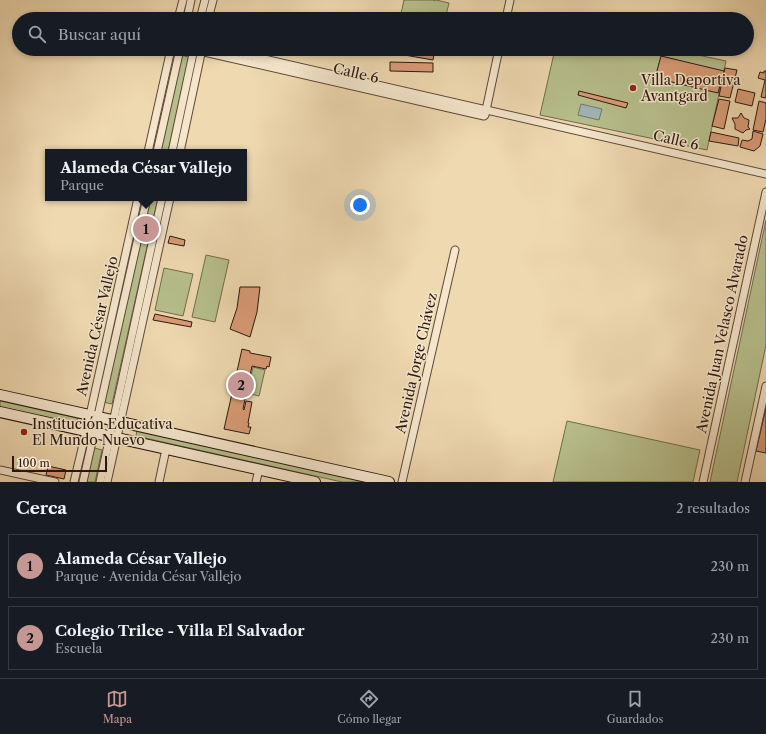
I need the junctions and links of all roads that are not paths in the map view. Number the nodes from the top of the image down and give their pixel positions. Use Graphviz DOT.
graph roads {
  1 [pos="183,0"];
  2 [pos="191,0"];
  3 [pos="205,0"];
  4 [pos="212,0"];
  5 [pos="510,0"];
  6 [pos="180,12"];
  7 [pos="188,12"];
  8 [pos="202,12"];
  9 [pos="209,12"];
  10 [pos="507,12"];
  11 [pos="169,56"];
  12 [pos="178,56"];
  13 [pos="195,56"];
  14 [pos="195,56"];
  15 [pos="240,56"];
  16 [pos="497,56"];
  17 [pos="486,109"];
  18 [pos="149,149"];
  19 [pos="158,149"];
  20 [pos="173,149"];
  21 [pos="180,149"];
  22 [pos="766,174"];
  23 [pos="766,192"];
  24 [pos="137,201"];
  25 [pos="146,201"];
  26 [pos="161,201"];
  27 [pos="169,201"];
  28 [pos="455,250"];
  29 [pos="766,386"];
  30 [pos="0,395"];
  31 [pos="0,412"];
  32 [pos="94,416"];
  33 [pos="117,421"];
  34 [pos="90,432"];
  35 [pos="114,437"];
  36 [pos="166,449"];
  37 [pos="259,469"];
  38 [pos="0,470"];
  39 [pos="23,479"];
  40 [pos="55,482"];
  41 [pos="74,482"];
  42 [pos="83,482"];
  43 [pos="100,482"];
  44 [pos="107,482"];
  45 [pos="159,482"];
  46 [pos="256,482"];
  47 [pos="315,482"];
  48 [pos="389,482"];
  49 [pos="402,482"];
  50 [pos="703,482"];
  51 [pos="745,482"];
  1 -- 6 [label="street"];
  2 -- 7 [label="street"];
  3 -- 8 [label="street"];
  4 -- 9 [label="street"];
  5 -- 10 [label="street"];
  11 -- 18 [label="street"];
  12 -- 19 [label="street"];
  13 -- 20 [label="street"];
  14 -- 21 [label="street"];
  15 -- 17 [label="street, Calle 6"];
  16 -- 17 [label="street"];
  17 -- 22 [label="street, Calle 6"];
  23 -- 50 [label="street, Avenida Juan Velasco Alvarado"];
  24 -- 32 [label="street, Avenida César Vallejo"];
  25 -- 32 [label="street, Avenida César Vallejo"];
  26 -- 33 [label="street"];
  27 -- 33 [label="street"];
  28 -- 49 [label="street, Avenida Jorge Chávez"];
  29 -- 51 [label="street"];
  30 -- 32 [label="street"];
  31 -- 34 [label="street"];
  32 -- 33 [label="street"];
  32 -- 34 [label="street, Avenida César Vallejo"];
  33 -- 35 [label="street"];
  33 -- 48 [label="street"];
  34 -- 35 [label="street"];
  34 -- 41 [label="street, Avenida César Vallejo"];
  34 -- 42 [label="street, Avenida César Vallejo"];
  35 -- 36 [label="street"];
  35 -- 43 [label="street"];
  35 -- 44 [label="street"];
  36 -- 37 [label="street"];
  36 -- 45 [label="street"];
  37 -- 46 [label="street"];
  37 -- 47 [label="street"];
  38 -- 39 [label="street"];
  39 -- 40 [label="street"];
}
